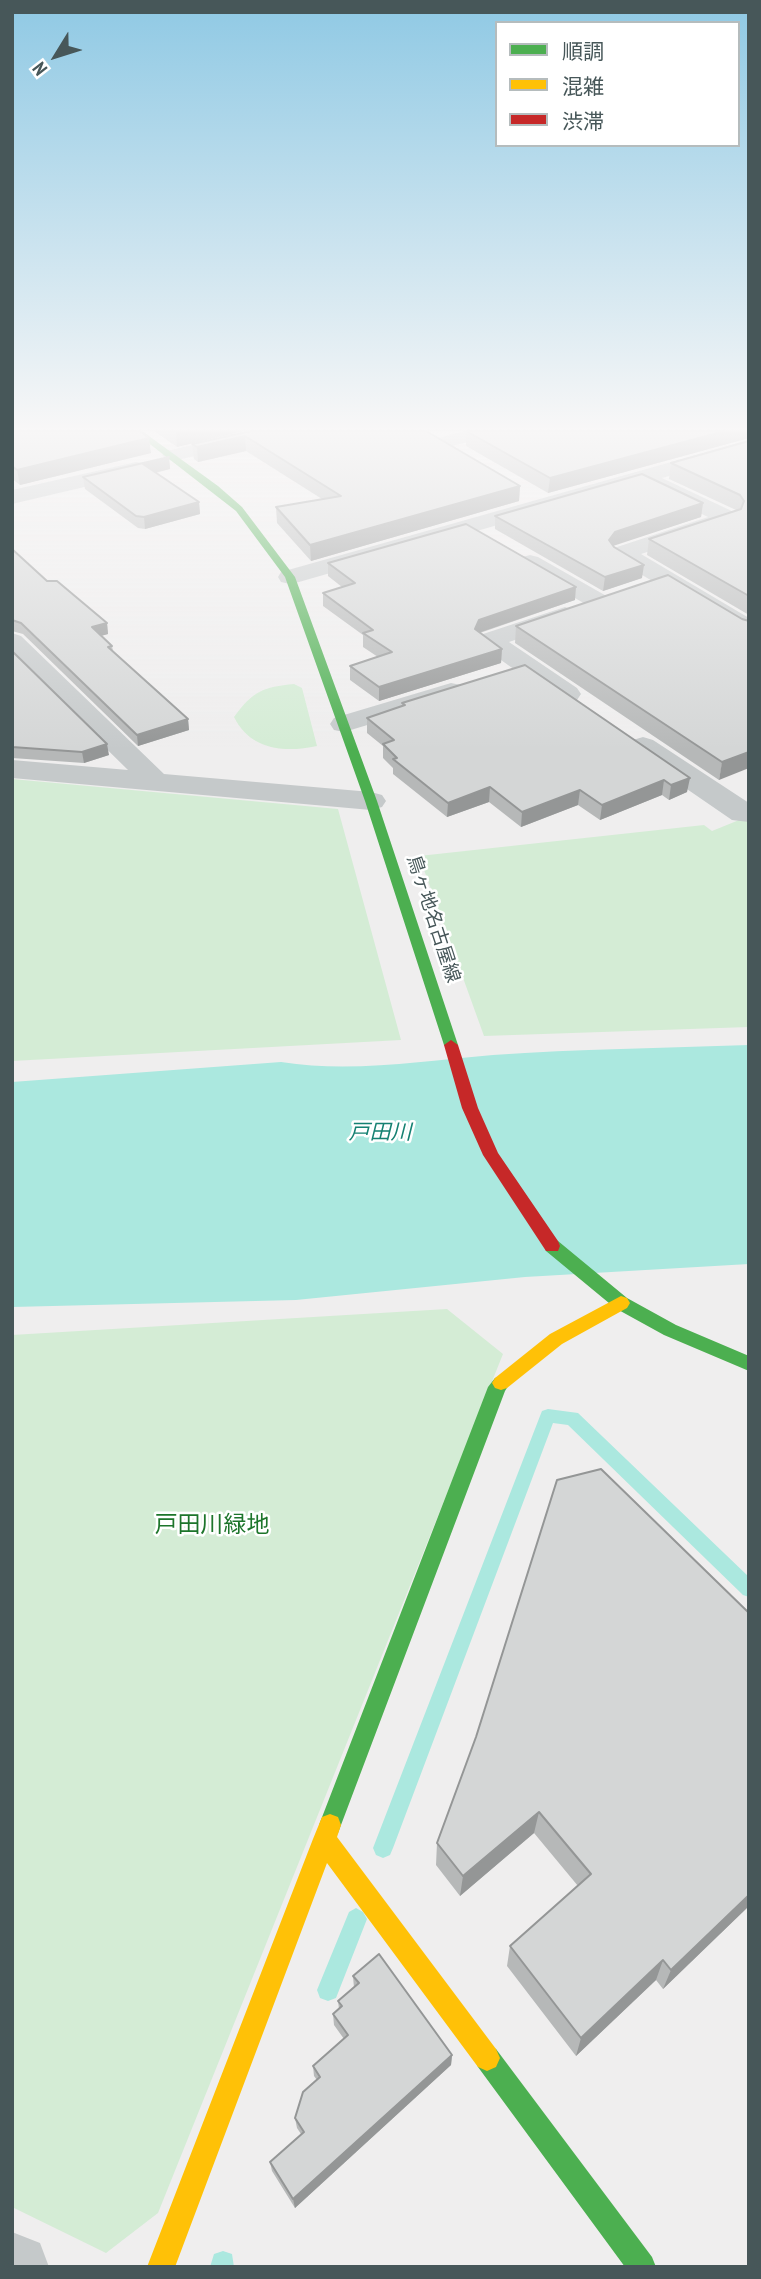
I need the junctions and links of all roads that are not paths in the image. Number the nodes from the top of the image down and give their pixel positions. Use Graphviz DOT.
graph roads {
  1 [pos="260,537"];
  2 [pos="429,537"];
  3 [pos="489,537"];
  4 [pos="669,537"];
  5 [pos="290,577"];
  6 [pos="667,581"];
  7 [pos="601,603"];
  8 [pos="749,629"];
  9 [pos="12,641"];
  10 [pos="526,667"];
  11 [pos="500,675"];
  12 [pos="474,683"];
  13 [pos="588,709"];
  14 [pos="344,724"];
  15 [pos="621,731"];
  16 [pos="12,769"];
  17 [pos="155,781"];
  18 [pos="371,801"];
  19 [pos="749,812"];
  20 [pos="621,1303"];
  21 [pos="749,1364"];
  22 [pos="324,1839"];
  23 [pos="161,2267"];
  24 [pos="642,2267"];
  1 -- 5 [label="main road, 鳥ヶ地名古屋線"];
  2 -- 5 [label="street"];
  3 -- 7 [label="street"];
  4 -- 6 [label="street"];
  5 -- 14 [label="main road, 鳥ヶ地名古屋線"];
  6 -- 7 [label="street"];
  6 -- 8 [label="street"];
  7 -- 10 [label="street"];
  9 -- 17 [label="street"];
  10 -- 11 [label="street"];
  10 -- 13 [label="street"];
  12 -- 14 [label="street"];
  14 -- 18 [label="main road, 鳥ヶ地名古屋線"];
  15 -- 19 [label="street"];
  16 -- 17 [label="street"];
  17 -- 18 [label="street"];
  18 -- 20 [label="main road, 鳥ヶ地名古屋線"];
  20 -- 21 [label="main road, 鳥ヶ地名古屋線"];
  20 -- 22 [label="main road"];
  22 -- 23 [label="main road"];
  22 -- 24 [label="main road"];
}
